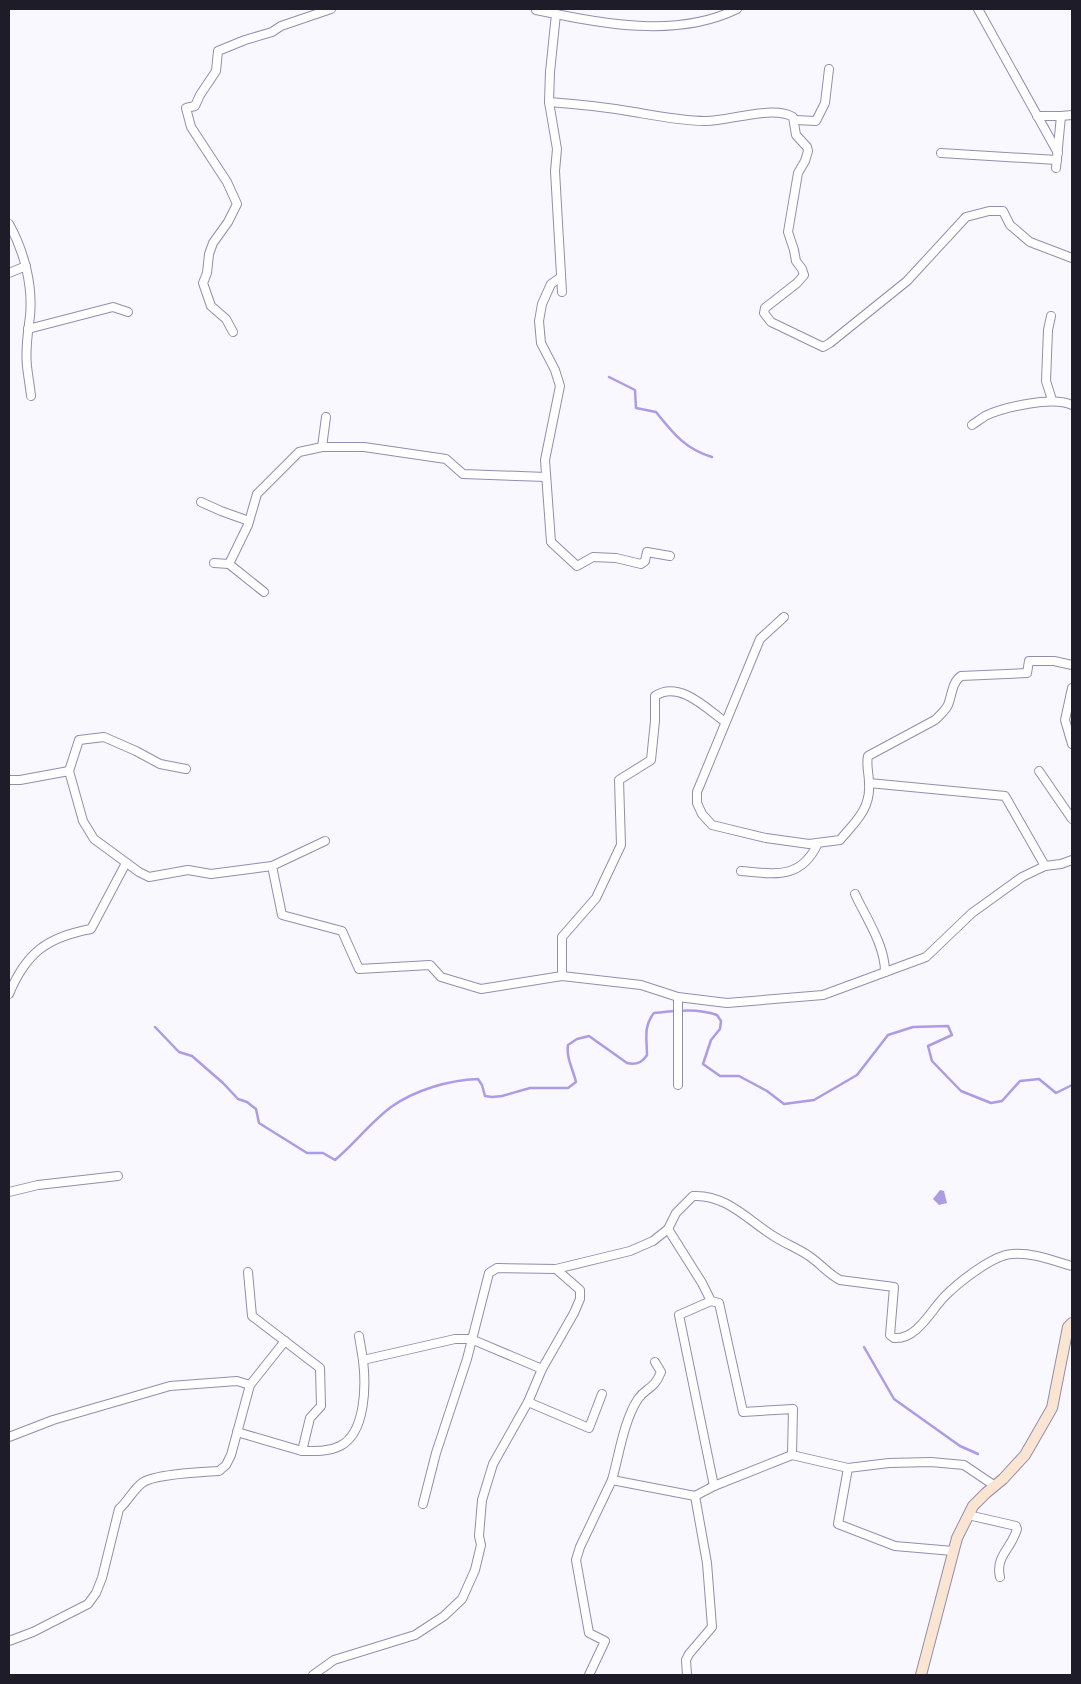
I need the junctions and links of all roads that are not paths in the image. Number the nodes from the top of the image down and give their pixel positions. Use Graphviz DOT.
graph roads {
  1 [pos="331,9"];
  2 [pos="536,9"];
  3 [pos="737,9"];
  4 [pos="978,9"];
  5 [pos="556,14"];
  6 [pos="830,69"];
  7 [pos="549,102"];
  8 [pos="1072,115"];
  9 [pos="1037,116"];
  10 [pos="1061,116"];
  11 [pos="795,120"];
  12 [pos="941,153"];
  13 [pos="1057,160"];
  14 [pos="9,224"];
  15 [pos="1072,258"];
  16 [pos="26,266"];
  17 [pos="9,273"];
  18 [pos="561,277"];
  19 [pos="562,292"];
  20 [pos="128,312"];
  21 [pos="1051,316"];
  22 [pos="28,329"];
  23 [pos="233,332"];
  24 [pos="31,396"];
  25 [pos="1052,400"];
  26 [pos="1072,405"];
  27 [pos="326,417"];
  28 [pos="972,425"];
  29 [pos="322,446"];
  30 [pos="546,477"];
  31 [pos="201,502"];
  32 [pos="249,521"];
  33 [pos="670,556"];
  34 [pos="214,563"];
  35 [pos="229,564"];
  36 [pos="264,592"];
  37 [pos="784,617"];
  38 [pos="1072,666"];
  39 [pos="1072,688"];
  40 [pos="725,722"];
  41 [pos="1072,744"];
  42 [pos="186,769"];
  43 [pos="69,771"];
  44 [pos="1039,771"];
  45 [pos="9,780"];
  46 [pos="869,784"];
  47 [pos="1072,819"];
  48 [pos="325,841"];
  49 [pos="818,842"];
  50 [pos="1072,860"];
  51 [pos="126,863"];
  52 [pos="272,866"];
  53 [pos="1045,866"];
  54 [pos="741,870"];
  55 [pos="855,894"];
  56 [pos="885,972"];
  57 [pos="562,976"];
  58 [pos="9,994"];
  59 [pos="678,1001"];
  60 [pos="678,1085"];
  61 [pos="118,1176"];
  62 [pos="9,1192"];
  63 [pos="668,1230"];
  64 [pos="1072,1266"];
  65 [pos="556,1269"];
  66 [pos="248,1272"];
  67 [pos="711,1301"];
  68 [pos="1072,1323"];
  69 [pos="359,1336"];
  70 [pos="471,1340"];
  71 [pos="285,1341"];
  72 [pos="362,1360"];
  73 [pos="655,1362"];
  74 [pos="542,1369"];
  75 [pos="250,1385"];
  76 [pos="602,1394"];
  77 [pos="528,1402"];
  78 [pos="237,1432"];
  79 [pos="9,1437"];
  80 [pos="302,1451"];
  81 [pos="792,1455"];
  82 [pos="848,1468"];
  83 [pos="612,1480"];
  84 [pos="714,1486"];
  85 [pos="996,1486"];
  86 [pos="695,1496"];
  87 [pos="423,1504"];
  88 [pos="968,1515"];
  89 [pos="953,1551"];
  90 [pos="1000,1577"];
  91 [pos="9,1641"];
  92 [pos="313,1675"];
  93 [pos="589,1675"];
  94 [pos="687,1675"];
  95 [pos="921,1675"];
  1 -- 23 [label="street"];
  2 -- 5 [label="street"];
  3 -- 5 [label="street"];
  4 -- 9 [label="street"];
  5 -- 7 [label="street"];
  6 -- 11 [label="street"];
  7 -- 11 [label="street"];
  7 -- 18 [label="street"];
  8 -- 10 [label="street"];
  9 -- 10 [label="street"];
  9 -- 13 [label="street"];
  10 -- 13 [label="street"];
  11 -- 15 [label="street"];
  12 -- 13 [label="street"];
  14 -- 16 [label="street"];
  16 -- 17 [label="street"];
  16 -- 22 [label="street"];
  18 -- 19 [label="street"];
  18 -- 30 [label="street"];
  20 -- 22 [label="street"];
  21 -- 25 [label="street"];
  22 -- 24 [label="street"];
  25 -- 26 [label="street"];
  25 -- 28 [label="street"];
  27 -- 29 [label="street"];
  29 -- 30 [label="street"];
  29 -- 32 [label="street"];
  30 -- 33 [label="street"];
  31 -- 32 [label="street"];
  32 -- 35 [label="street"];
  34 -- 35 [label="street"];
  35 -- 36 [label="street"];
  37 -- 40 [label="street"];
  38 -- 46 [label="street"];
  39 -- 41 [label="street"];
  40 -- 49 [label="street"];
  40 -- 57 [label="street"];
  42 -- 43 [label="street"];
  43 -- 45 [label="street"];
  43 -- 51 [label="street"];
  44 -- 47 [label="street"];
  46 -- 49 [label="street"];
  46 -- 53 [label="street"];
  48 -- 52 [label="street"];
  49 -- 54 [label="street"];
  50 -- 53 [label="street"];
  51 -- 52 [label="street"];
  51 -- 58 [label="street"];
  52 -- 57 [label="street"];
  53 -- 56 [label="street"];
  55 -- 56 [label="street"];
  56 -- 59 [label="street"];
  57 -- 59 [label="street"];
  59 -- 60 [label="street"];
  61 -- 62 [label="street"];
  63 -- 64 [label="street"];
  63 -- 65 [label="street"];
  63 -- 67 [label="street"];
  65 -- 70 [label="street"];
  65 -- 74 [label="street"];
  66 -- 71 [label="street"];
  67 -- 81 [label="street"];
  67 -- 84 [label="street"];
  68 -- 85 [label="main road"];
  69 -- 72 [label="street"];
  70 -- 72 [label="street"];
  70 -- 74 [label="street"];
  70 -- 87 [label="street"];
  71 -- 75 [label="street"];
  71 -- 80 [label="street"];
  72 -- 80 [label="street"];
  73 -- 83 [label="street"];
  74 -- 77 [label="street"];
  75 -- 78 [label="street"];
  75 -- 79 [label="street"];
  76 -- 77 [label="street"];
  77 -- 92 [label="street"];
  78 -- 80 [label="street"];
  78 -- 91 [label="street"];
  81 -- 82 [label="street"];
  81 -- 84 [label="street"];
  82 -- 85 [label="street"];
  82 -- 89 [label="street"];
  83 -- 86 [label="street"];
  83 -- 93 [label="street"];
  84 -- 86 [label="street"];
  85 -- 88 [label="main road"];
  86 -- 94 [label="street"];
  88 -- 89 [label="main road"];
  88 -- 90 [label="street"];
  89 -- 95 [label="main road"];
}
